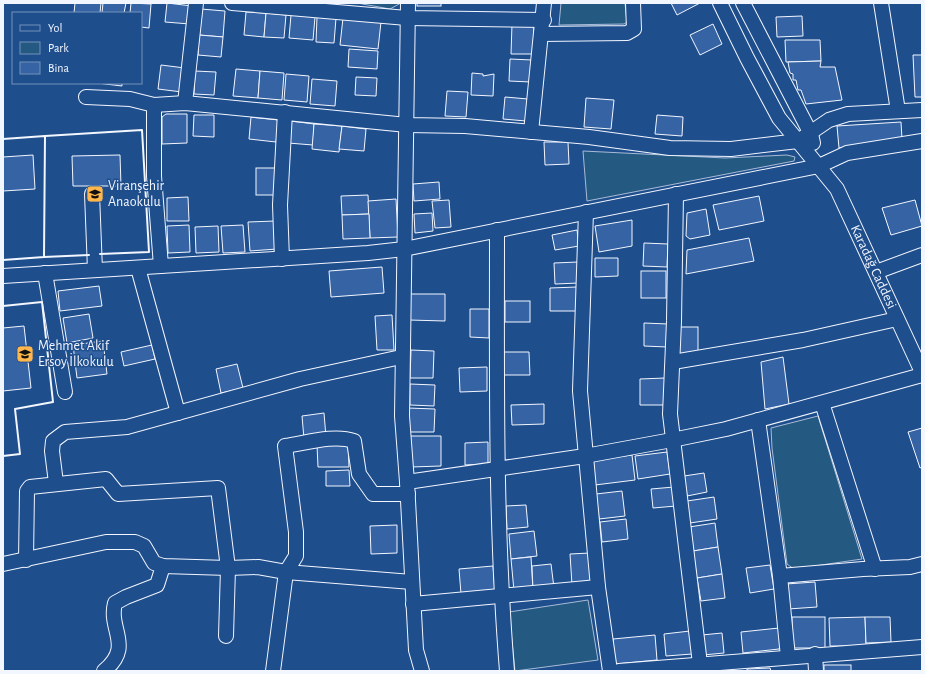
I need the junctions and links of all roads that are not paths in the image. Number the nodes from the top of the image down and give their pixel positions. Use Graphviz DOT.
graph roads {
  1 [pos="196,3"];
  2 [pos="232,3"];
  3 [pos="408,3"];
  4 [pos="544,3"];
  5 [pos="634,3"];
  6 [pos="720,3"];
  7 [pos="743,3"];
  8 [pos="881,3"];
  9 [pos="308,6"];
  10 [pos="407,18"];
  11 [pos="544,20"];
  12 [pos="541,34"];
  13 [pos="86,97"];
  14 [pos="185,103"];
  15 [pos="154,105"];
  16 [pos="922,110"];
  17 [pos="898,111"];
  18 [pos="285,112"];
  19 [pos="406,125"];
  20 [pos="531,132"];
  21 [pos="811,134"];
  22 [pos="798,141"];
  23 [pos="922,142"];
  24 [pos="819,166"];
  25 [pos="92,194"];
  26 [pos="676,194"];
  27 [pos="586,212"];
  28 [pos="497,230"];
  29 [pos="404,249"];
  30 [pos="922,255"];
  31 [pos="282,259"];
  32 [pos="161,266"];
  33 [pos="138,268"];
  34 [pos="95,270"];
  35 [pos="876,272"];
  36 [pos="45,273"];
  37 [pos="3,276"];
  38 [pos="897,319"];
  39 [pos="401,357"];
  40 [pos="673,362"];
  41 [pos="922,373"];
  42 [pos="65,392"];
  43 [pos="822,402"];
  44 [pos="178,413"];
  45 [pos="758,420"];
  46 [pos="672,440"];
  47 [pos="585,456"];
  48 [pos="497,469"];
  49 [pos="56,483"];
  50 [pos="408,488"];
  51 [pos="26,560"];
  52 [pos="3,564"];
  53 [pos="922,564"];
  54 [pos="164,566"];
  55 [pos="228,568"];
  56 [pos="876,569"];
  57 [pos="286,572"];
  58 [pos="780,576"];
  59 [pos="412,582"];
  60 [pos="598,587"];
  61 [pos="501,597"];
  62 [pos="414,604"];
  63 [pos="226,636"];
  64 [pos="922,647"];
  65 [pos="815,654"];
  66 [pos="788,657"];
  67 [pos="700,664"];
  68 [pos="653,669"];
  69 [pos="104,671"];
  70 [pos="273,671"];
  71 [pos="422,671"];
  72 [pos="507,671"];
  73 [pos="610,671"];
  74 [pos="619,671"];
  75 [pos="816,671"];
  1 -- 14 [label="street"];
  2 -- 9 [label="street"];
  3 -- 10 [label="street"];
  4 -- 11 [label="street"];
  5 -- 12 [label="street"];
  6 -- 22 [label="street, Karadağ Caddesi"];
  7 -- 21 [label="street"];
  8 -- 17 [label="street"];
  9 -- 10 [label="street"];
  10 -- 11 [label="street"];
  10 -- 19 [label="street"];
  11 -- 12 [label="street"];
  12 -- 20 [label="street"];
  13 -- 15 [label="street"];
  14 -- 15 [label="street"];
  14 -- 18 [label="street"];
  15 -- 32 [label="street"];
  16 -- 17 [label="street"];
  17 -- 21 [label="street"];
  18 -- 19 [label="street"];
  18 -- 31 [label="street"];
  19 -- 20 [label="street"];
  19 -- 29 [label="street"];
  20 -- 22 [label="street"];
  21 -- 22 [label="street"];
  21 -- 24 [label="street"];
  22 -- 24 [label="street, Karadağ Caddesi"];
  23 -- 24 [label="street"];
  24 -- 26 [label="street"];
  24 -- 35 [label="street, Karadağ Caddesi"];
  25 -- 34 [label="street"];
  26 -- 27 [label="street"];
  26 -- 40 [label="street"];
  27 -- 28 [label="street"];
  27 -- 47 [label="street"];
  28 -- 29 [label="street"];
  28 -- 48 [label="street"];
  29 -- 31 [label="street"];
  29 -- 39 [label="street"];
  30 -- 35 [label="street"];
  31 -- 32 [label="street"];
  32 -- 33 [label="street"];
  33 -- 34 [label="street"];
  33 -- 44 [label="street"];
  34 -- 36 [label="street"];
  35 -- 38 [label="street, Karadağ Caddesi"];
  36 -- 37 [label="street"];
  36 -- 42 [label="street"];
  38 -- 40 [label="street"];
  38 -- 41 [label="street, Karadağ Caddesi"];
  39 -- 44 [label="street"];
  39 -- 50 [label="street"];
  40 -- 46 [label="street"];
  41 -- 43 [label="street"];
  43 -- 45 [label="street"];
  43 -- 56 [label="street"];
  44 -- 49 [label="street"];
  45 -- 46 [label="street"];
  45 -- 58 [label="street"];
  46 -- 47 [label="street"];
  46 -- 67 [label="street"];
  47 -- 48 [label="street"];
  47 -- 60 [label="street"];
  48 -- 50 [label="street"];
  48 -- 61 [label="street"];
  49 -- 51 [label="street"];
  49 -- 55 [label="street"];
  50 -- 57 [label="street"];
  50 -- 59 [label="street"];
  51 -- 52 [label="street"];
  51 -- 54 [label="street"];
  53 -- 56 [label="street"];
  54 -- 55 [label="street"];
  54 -- 69 [label="street"];
  55 -- 57 [label="street"];
  55 -- 63 [label="street"];
  56 -- 58 [label="street"];
  57 -- 59 [label="street"];
  57 -- 70 [label="street"];
  58 -- 66 [label="street"];
  59 -- 62 [label="street"];
  60 -- 61 [label="street"];
  60 -- 73 [label="street"];
  61 -- 62 [label="street"];
  61 -- 72 [label="street"];
  62 -- 71 [label="street"];
  64 -- 65 [label="street"];
  65 -- 66 [label="street"];
  65 -- 75 [label="street"];
  66 -- 67 [label="street"];
  67 -- 68 [label="street"];
  68 -- 74 [label="street"];
}
